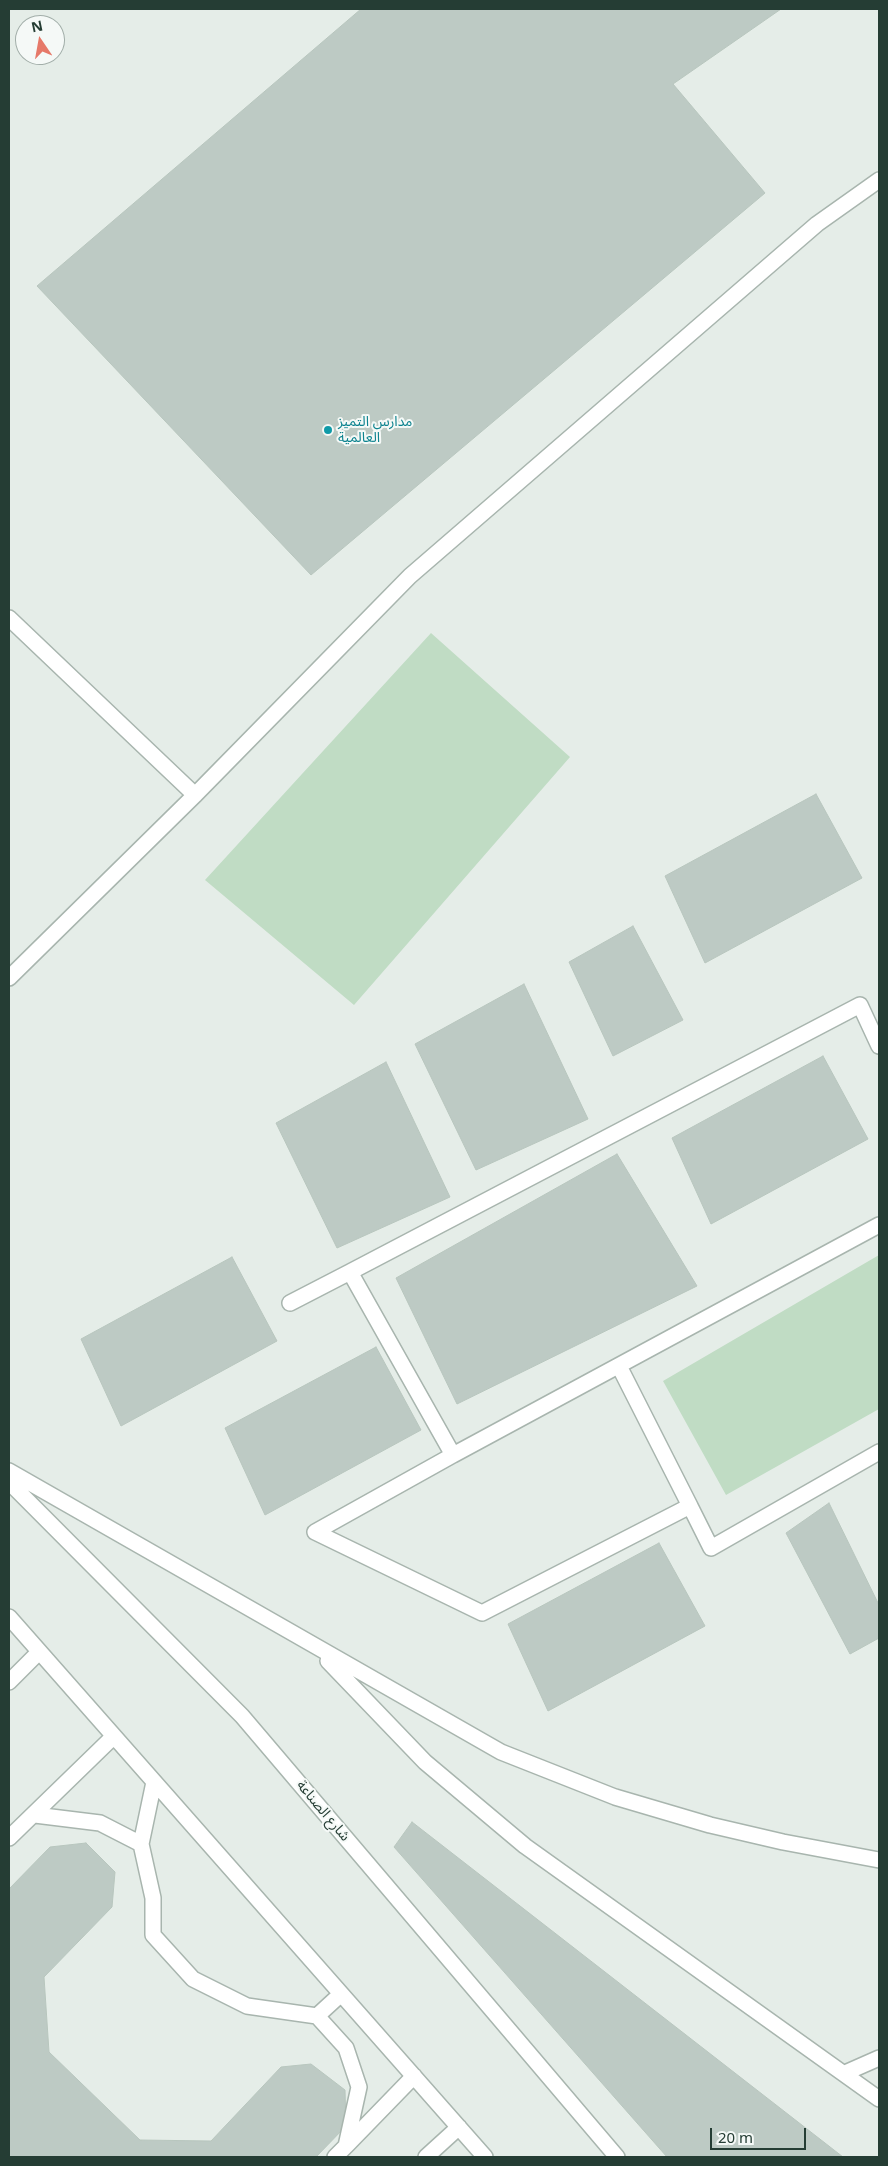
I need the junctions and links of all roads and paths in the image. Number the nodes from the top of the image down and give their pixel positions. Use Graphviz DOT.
graph roads {
  1 [pos="879,180"];
  2 [pos="9,618"];
  3 [pos="195,795"];
  4 [pos="9,978"];
  5 [pos="879,1046"];
  6 [pos="879,1225"];
  7 [pos="350,1272"];
  8 [pos="290,1303"];
  9 [pos="619,1366"];
  10 [pos="879,1452"];
  11 [pos="452,1456"];
  12 [pos="9,1471"];
  13 [pos="9,1482"];
  14 [pos="690,1506"];
  15 [pos="9,1618"];
  16 [pos="317,1648"];
  17 [pos="39,1652"];
  18 [pos="9,1682"];
  19 [pos="114,1736"];
  20 [pos="154,1782"];
  21 [pos="35,1815"];
  22 [pos="9,1838"];
  23 [pos="142,1844"];
  24 [pos="879,1860"];
  25 [pos="341,1994"];
  26 [pos="317,2016"];
  27 [pos="879,2058"];
  28 [pos="845,2073"];
  29 [pos="414,2076"];
  30 [pos="879,2099"];
  31 [pos="459,2127"];
  32 [pos="346,2146"];
  33 [pos="335,2157"];
  34 [pos="426,2157"];
  35 [pos="485,2157"];
  36 [pos="617,2157"];
  1 -- 3 [label="street"];
  2 -- 3 [label="street"];
  3 -- 4 [label="street"];
  5 -- 7 [label="street"];
  6 -- 9 [label="street"];
  7 -- 8 [label="street"];
  7 -- 11 [label="street"];
  9 -- 11 [label="street"];
  9 -- 14 [label="street"];
  10 -- 14 [label="street"];
  11 -- 14 [label="street"];
  12 -- 16 [label="street"];
  13 -- 36 [label="street, شارع الصناعة"];
  15 -- 17 [label="street"];
  16 -- 24 [label="street"];
  16 -- 28 [label="street"];
  17 -- 18 [label="street"];
  17 -- 19 [label="street"];
  19 -- 20 [label="street"];
  19 -- 21 [label="street"];
  20 -- 23 [label="street"];
  20 -- 25 [label="street"];
  21 -- 22 [label="street"];
  21 -- 23 [label="street"];
  23 -- 26 [label="street"];
  25 -- 26 [label="street"];
  25 -- 29 [label="street"];
  26 -- 32 [label="street"];
  27 -- 28 [label="street"];
  28 -- 30 [label="street"];
  29 -- 31 [label="street"];
  29 -- 32 [label="street"];
  31 -- 34 [label="street"];
  31 -- 35 [label="street"];
  32 -- 33 [label="street"];
}
